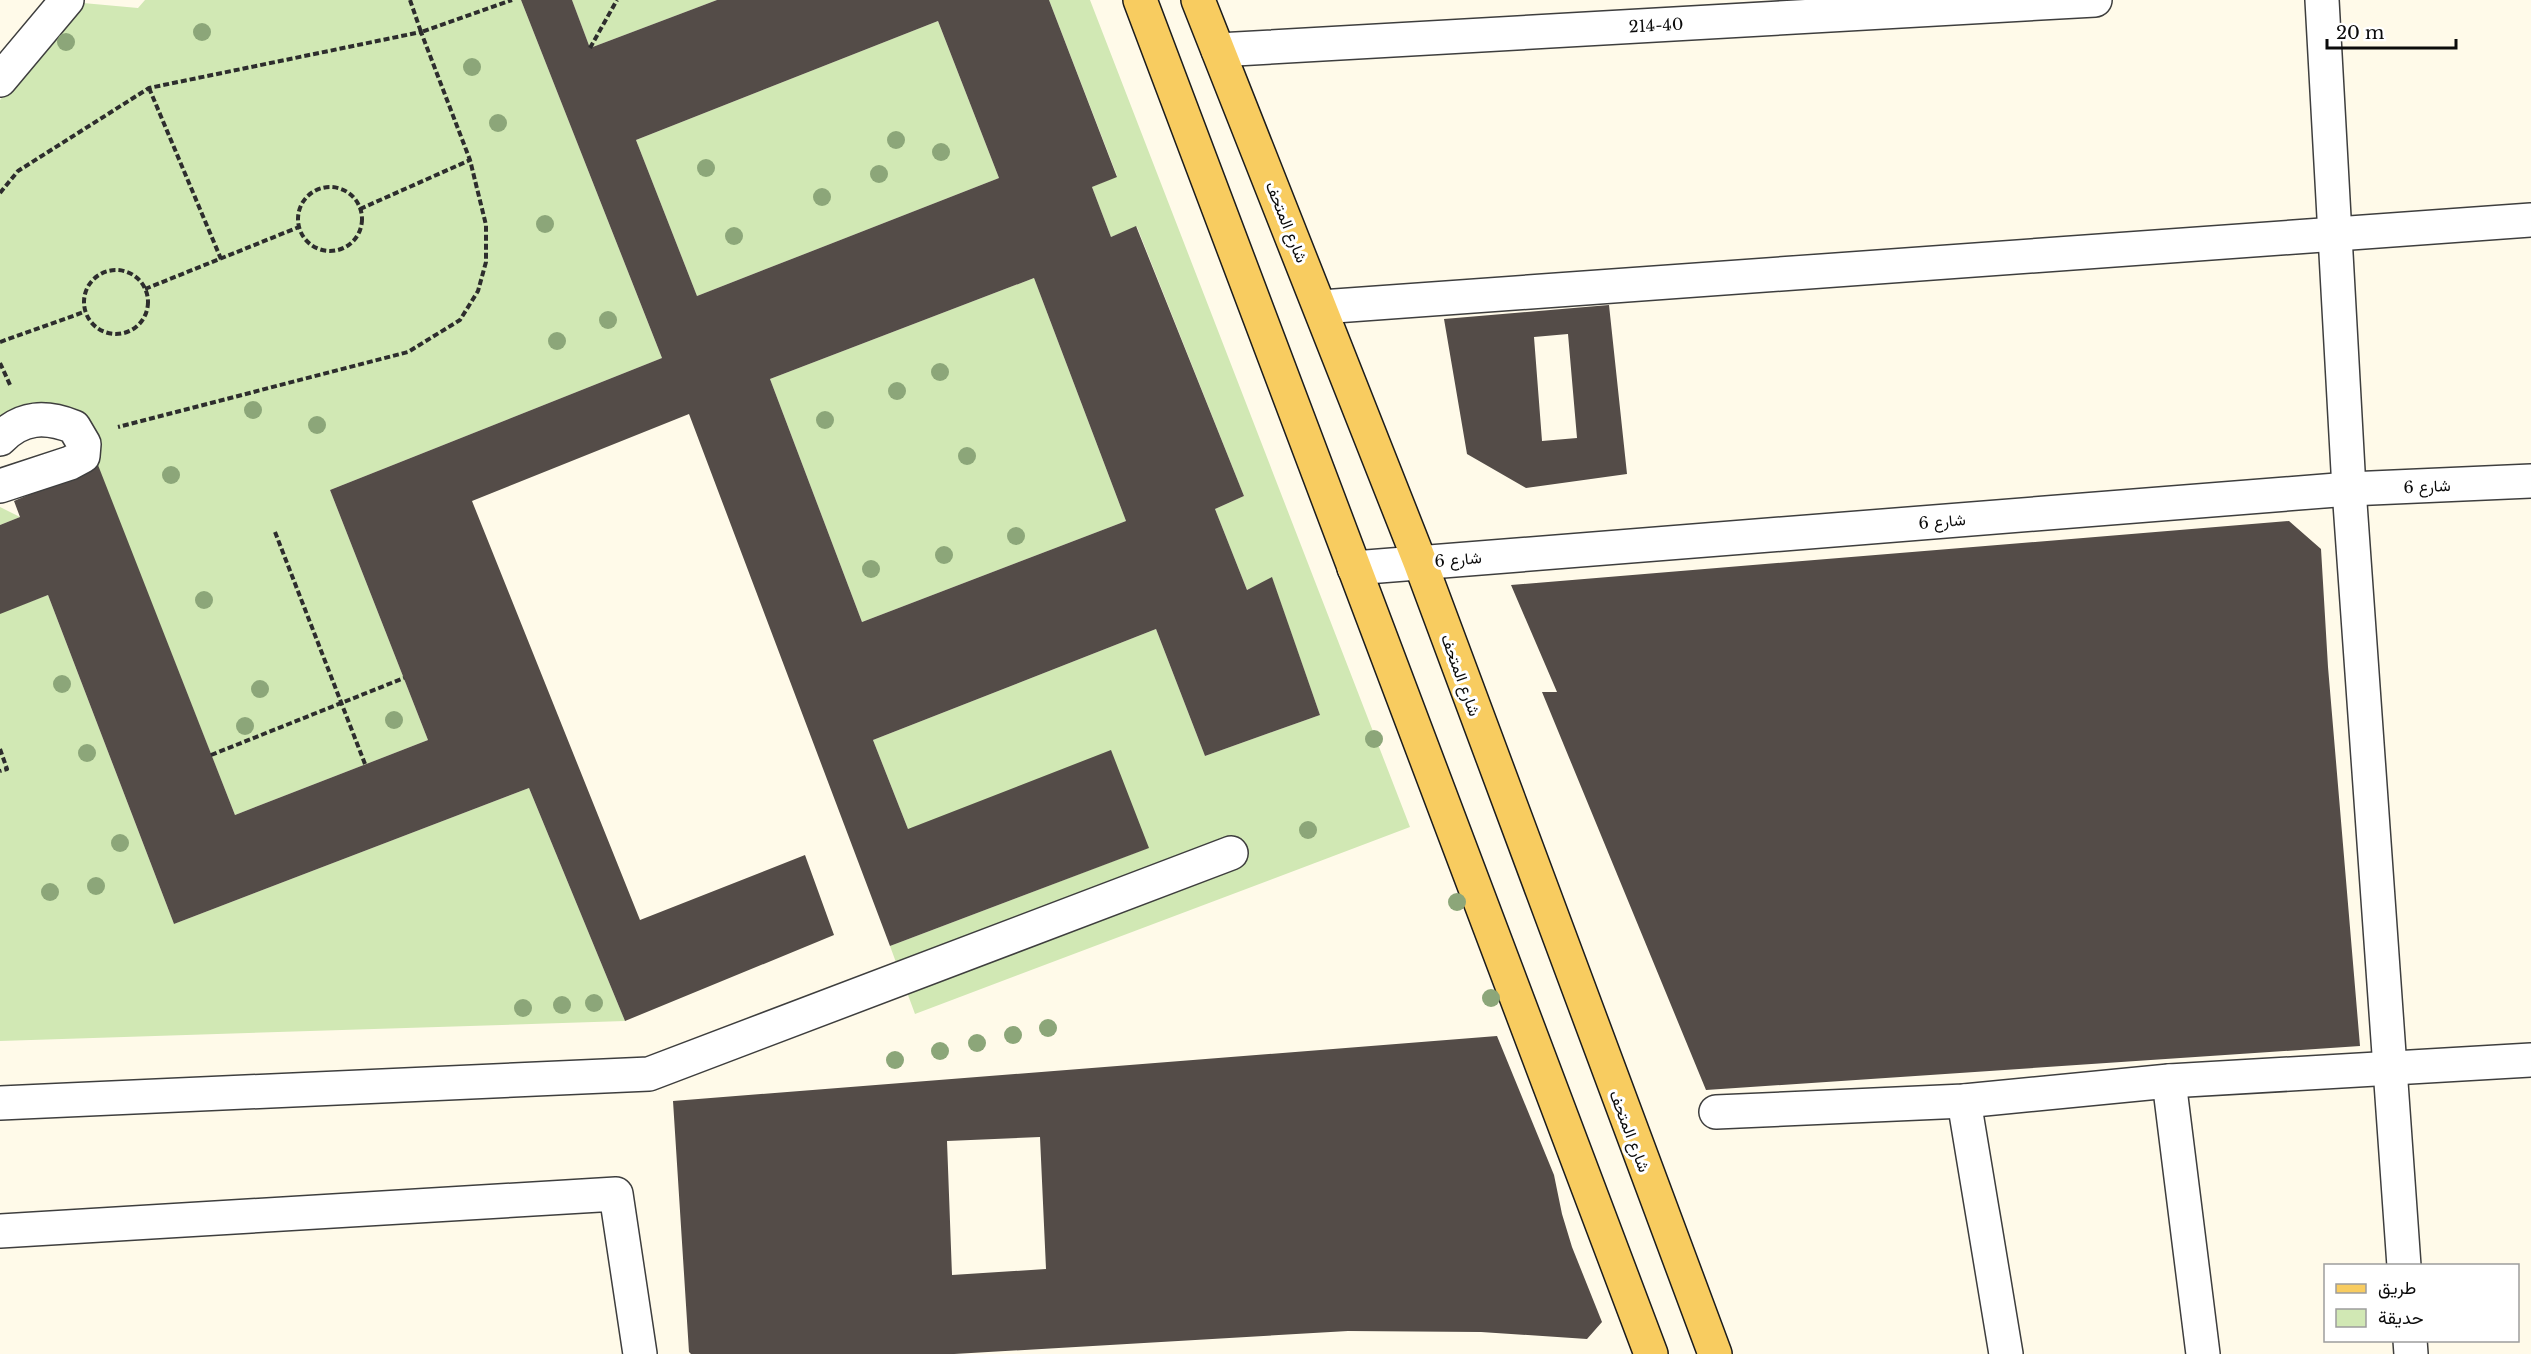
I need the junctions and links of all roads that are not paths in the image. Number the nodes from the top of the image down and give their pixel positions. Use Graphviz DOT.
graph roads {
  1 [pos="67,0"];
  2 [pos="1140,0"];
  3 [pos="1198,0"];
  4 [pos="2095,0"];
  5 [pos="2322,0"];
  6 [pos="1218,50"];
  7 [pos="0,80"];
  8 [pos="2531,220"];
  9 [pos="2335,234"];
  10 [pos="1321,307"];
  11 [pos="0,439"];
  12 [pos="2531,481"];
  13 [pos="0,486"];
  14 [pos="2349,489"];
  15 [pos="1420,562"];
  16 [pos="1354,568"];
  17 [pos="1231,853"];
  18 [pos="2531,1060"];
  19 [pos="2389,1067"];
  20 [pos="2169,1082"];
  21 [pos="1964,1101"];
  22 [pos="0,1103"];
  23 [pos="1716,1112"];
  24 [pos="0,1231"];
  25 [pos="2404,1264"];
  26 [pos="640,1354"];
  27 [pos="1652,1354"];
  28 [pos="1715,1354"];
  29 [pos="2006,1354"];
  30 [pos="2203,1354"];
  1 -- 7 [label="street"];
  2 -- 16 [label="main road"];
  3 -- 6 [label="main road, شارع المتحف"];
  4 -- 6 [label="street, 214-40"];
  5 -- 9 [label="street"];
  6 -- 10 [label="main road, شارع المتحف"];
  8 -- 9 [label="street"];
  9 -- 10 [label="street"];
  9 -- 14 [label="street"];
  10 -- 15 [label="main road, شارع المتحف"];
  11 -- 13 [label="street"];
  12 -- 14 [label="street, شارع 6"];
  14 -- 15 [label="street, شارع 6"];
  14 -- 19 [label="street"];
  15 -- 16 [label="street, شارع 6"];
  15 -- 28 [label="main road, شارع المتحف"];
  16 -- 27 [label="main road"];
  17 -- 22 [label="street"];
  18 -- 19 [label="street"];
  19 -- 20 [label="street"];
  19 -- 25 [label="street"];
  20 -- 21 [label="street"];
  20 -- 30 [label="street"];
  21 -- 23 [label="street"];
  21 -- 29 [label="street"];
  24 -- 26 [label="street"];
}
